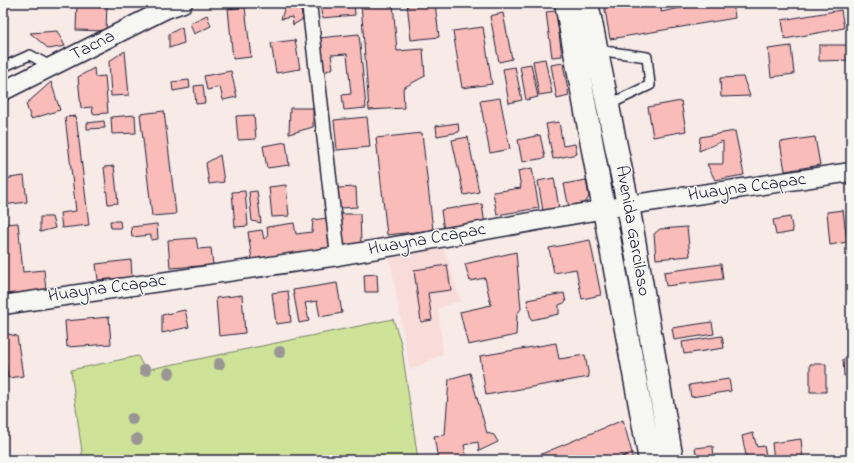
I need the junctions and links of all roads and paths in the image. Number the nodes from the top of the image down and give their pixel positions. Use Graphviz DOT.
graph roads {
  1 [pos="183,3"];
  2 [pos="309,3"];
  3 [pos="566,3"];
  4 [pos="587,3"];
  5 [pos="597,50"];
  6 [pos="3,67"];
  7 [pos="52,67"];
  8 [pos="3,91"];
  9 [pos="608,105"];
  10 [pos="851,172"];
  11 [pos="628,205"];
  12 [pos="604,209"];
  13 [pos="338,256"];
  14 [pos="3,305"];
  15 [pos="650,460"];
  16 [pos="672,460"];
  1 -- 7 [label="street, Tacna"];
  2 -- 13 [label="street"];
  3 -- 12 [label="main road, Avenida Garcilaso"];
  4 -- 5 [label="main road, Avenida Garcilaso"];
  5 -- 9 [label="main road, Avenida Garcilaso"];
  5 -- 9 [label="lane"];
  6 -- 7 [label="lane"];
  7 -- 8 [label="street, Tacna"];
  9 -- 11 [label="main road, Avenida Garcilaso"];
  10 -- 11 [label="street, Huayna Ccapac"];
  11 -- 12 [label="street, Huayna Ccapac"];
  11 -- 16 [label="main road, Avenida Garcilaso"];
  12 -- 13 [label="street, Huayna Ccapac"];
  12 -- 15 [label="main road, Avenida Garcilaso"];
  13 -- 14 [label="street, Huayna Ccapac"];
}
